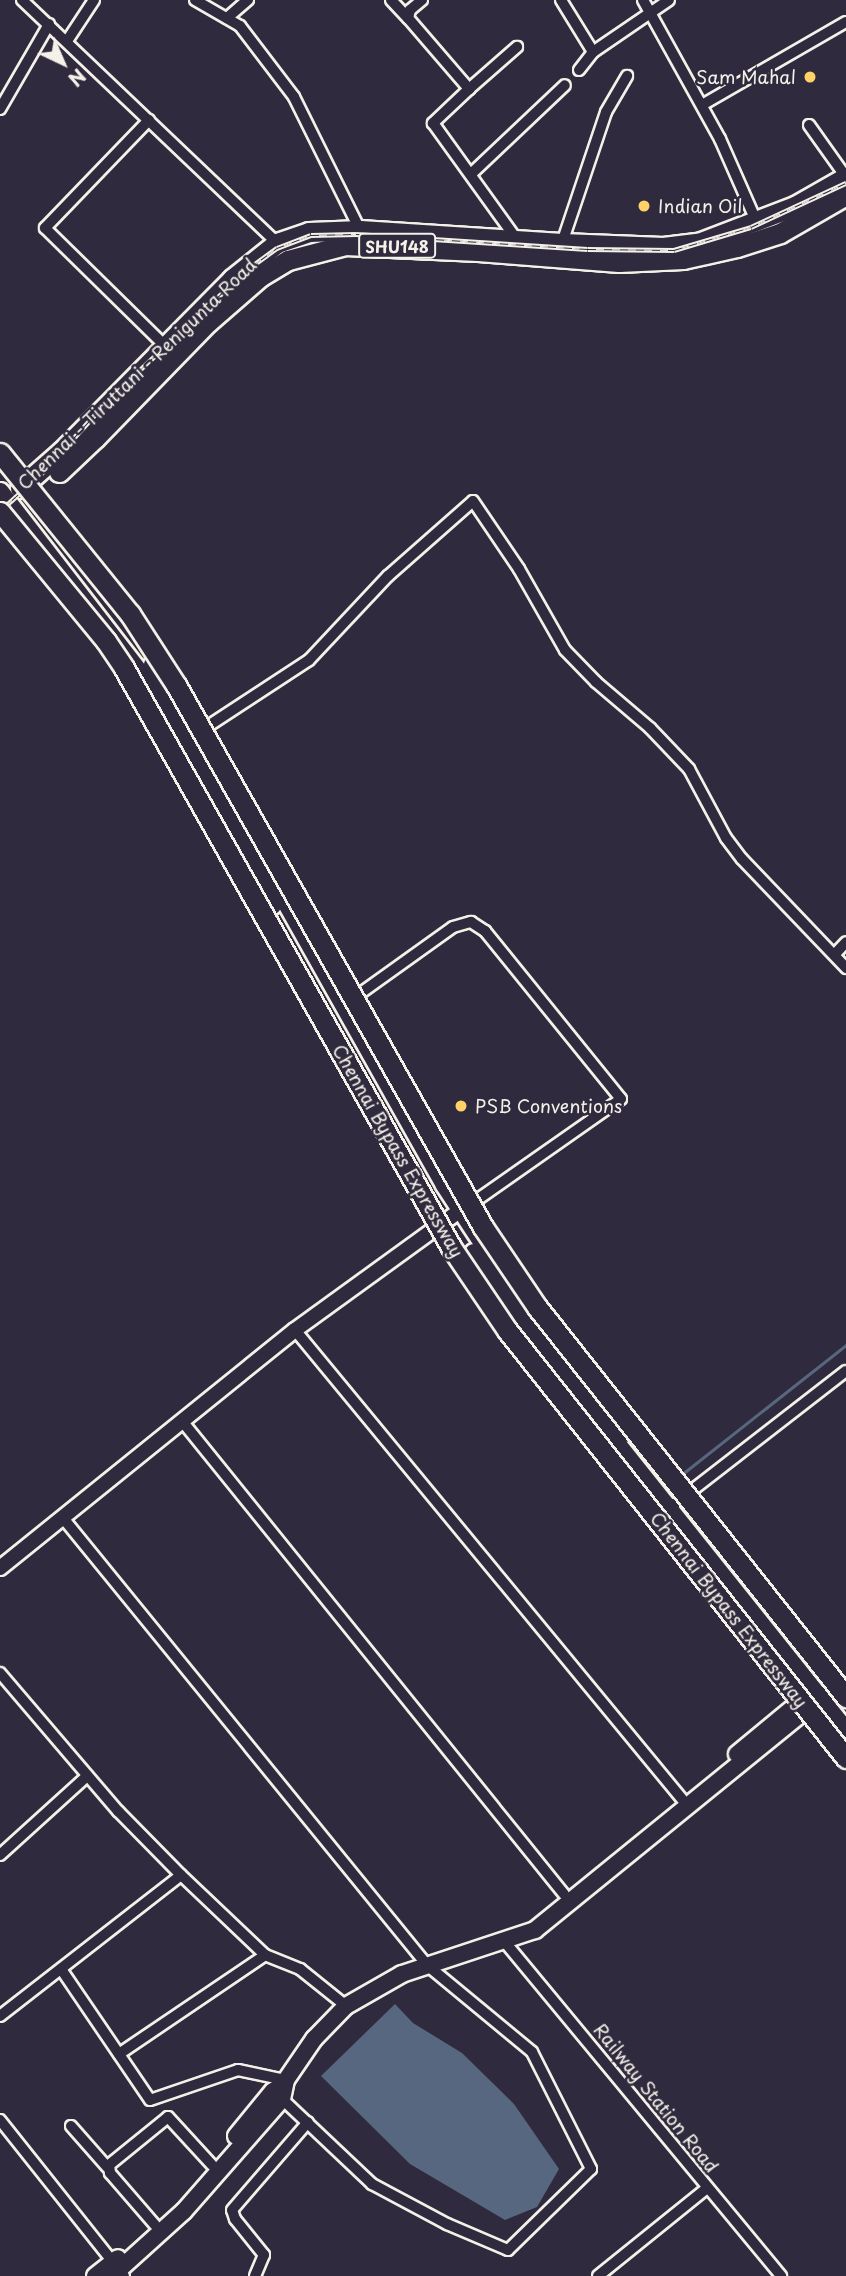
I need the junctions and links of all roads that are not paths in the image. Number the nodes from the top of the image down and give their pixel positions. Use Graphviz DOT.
graph roads {
  1 [pos="22,0"];
  2 [pos="94,0"];
  3 [pos="195,0"];
  4 [pos="248,0"];
  5 [pos="391,0"];
  6 [pos="422,0"];
  7 [pos="561,0"];
  8 [pos="643,0"];
  9 [pos="669,0"];
  10 [pos="650,11"];
  11 [pos="227,18"];
  12 [pos="408,18"];
  13 [pos="846,22"];
  14 [pos="49,24"];
  15 [pos="66,41"];
  16 [pos="517,47"];
  17 [pos="593,52"];
  18 [pos="579,70"];
  19 [pos="627,76"];
  20 [pos="565,85"];
  21 [pos="469,89"];
  22 [pos="702,105"];
  23 [pos="0,109"];
  24 [pos="149,120"];
  25 [pos="809,125"];
  26 [pos="471,174"];
  27 [pos="846,177"];
  28 [pos="846,195"];
  29 [pos="757,223"];
  30 [pos="360,230"];
  31 [pos="517,240"];
  32 [pos="277,243"];
  33 [pos="562,243"];
  34 [pos="164,345"];
  35 [pos="0,453"];
  36 [pos="0,465"];
  37 [pos="10,501"];
  38 [pos="0,523"];
  39 [pos="193,735"];
  40 [pos="846,942"];
  41 [pos="835,954"];
  42 [pos="846,968"];
  43 [pos="343,1005"];
  44 [pos="457,1214"];
  45 [pos="295,1330"];
  46 [pos="846,1371"];
  47 [pos="182,1421"];
  48 [pos="683,1497"];
  49 [pos="63,1518"];
  50 [pos="2,1561"];
  51 [pos="0,1673"];
  52 [pos="828,1692"];
  53 [pos="846,1707"];
  54 [pos="846,1731"];
  55 [pos="846,1758"];
  56 [pos="87,1776"];
  57 [pos="682,1799"];
  58 [pos="0,1855"];
  59 [pos="181,1875"];
  60 [pos="564,1894"];
  61 [pos="521,1935"];
  62 [pos="504,1941"];
  63 [pos="265,1955"];
  64 [pos="427,1965"];
  65 [pos="61,1969"];
  66 [pos="346,2006"];
  67 [pos="0,2016"];
  68 [pos="118,2054"];
  69 [pos="281,2088"];
  70 [pos="0,2120"];
  71 [pos="308,2122"];
  72 [pos="71,2126"];
  73 [pos="212,2165"];
  74 [pos="107,2167"];
  75 [pos="707,2188"];
  76 [pos="155,2225"];
  77 [pos="117,2271"];
  78 [pos="95,2276"];
  79 [pos="255,2276"];
  80 [pos="598,2276"];
  81 [pos="781,2276"];
  1 -- 14 [label="street"];
  2 -- 15 [label="street"];
  3 -- 11 [label="street"];
  4 -- 11 [label="street"];
  5 -- 12 [label="street"];
  6 -- 12 [label="street"];
  7 -- 17 [label="street"];
  8 -- 10 [label="street"];
  9 -- 10 [label="street"];
  10 -- 17 [label="street"];
  10 -- 22 [label="street"];
  11 -- 30 [label="street"];
  12 -- 21 [label="street"];
  13 -- 22 [label="street"];
  14 -- 15 [label="street"];
  14 -- 23 [label="street"];
  15 -- 24 [label="street"];
  16 -- 21 [label="street"];
  17 -- 18 [label="street"];
  19 -- 33 [label="street"];
  20 -- 26 [label="street"];
  21 -- 26 [label="street"];
  22 -- 29 [label="street"];
  24 -- 32 [label="street"];
  24 -- 34 [label="street"];
  25 -- 27 [label="street"];
  26 -- 31 [label="street"];
  27 -- 29 [label="highway, Chennai - Tiruttani - Renigunta Road / SHU148"];
  28 -- 37 [label="highway, Chennai - Tiruttani - Renigunta Road / SHU148"];
  29 -- 33 [label="highway, Chennai - Tiruttani - Renigunta Road / SHU148"];
  30 -- 31 [label="highway, Chennai - Tiruttani - Renigunta Road / SHU148"];
  30 -- 32 [label="highway, Chennai - Tiruttani - Renigunta Road / SHU148"];
  31 -- 33 [label="highway, Chennai - Tiruttani - Renigunta Road / SHU148"];
  32 -- 34 [label="highway, Chennai - Tiruttani - Renigunta Road / SHU148"];
  34 -- 37 [label="highway, Chennai - Tiruttani - Renigunta Road / SHU148"];
  35 -- 52 [label="highway, Chennai Bypass Expressway, bridge"];
  36 -- 37 [label="main road"];
  37 -- 38 [label="main road, Chennai - Tiruttani - Renigunta Road / SHU148"];
  37 -- 39 [label="main road"];
  37 -- 44 [label="main road"];
  37 -- 55 [label="highway, Chennai Bypass Expressway, bridge"];
  39 -- 41 [label="street"];
  39 -- 43 [label="main road"];
  40 -- 41 [label="street"];
  41 -- 42 [label="street"];
  43 -- 44 [label="main road"];
  43 -- 44 [label="street"];
  44 -- 45 [label="street"];
  44 -- 48 [label="main road"];
  45 -- 47 [label="street"];
  45 -- 57 [label="street"];
  46 -- 48 [label="street"];
  47 -- 49 [label="street"];
  47 -- 60 [label="street"];
  48 -- 52 [label="main road"];
  49 -- 50 [label="street"];
  49 -- 64 [label="street"];
  51 -- 56 [label="street"];
  52 -- 53 [label="main road"];
  52 -- 54 [label="main road"];
  52 -- 57 [label="main road"];
  52 -- 61 [label="main road"];
  56 -- 58 [label="street"];
  56 -- 59 [label="street"];
  57 -- 60 [label="main road"];
  59 -- 63 [label="street"];
  59 -- 65 [label="street"];
  60 -- 61 [label="main road"];
  61 -- 62 [label="main road"];
  62 -- 64 [label="main road"];
  62 -- 75 [label="street, Railway Station Road"];
  63 -- 66 [label="street"];
  63 -- 68 [label="street"];
  64 -- 66 [label="main road"];
  64 -- 71 [label="street"];
  65 -- 67 [label="street"];
  65 -- 68 [label="street"];
  66 -- 69 [label="main road"];
  68 -- 69 [label="street"];
  69 -- 71 [label="street"];
  69 -- 73 [label="main road"];
  69 -- 77 [label="main road"];
  70 -- 77 [label="street"];
  71 -- 79 [label="street"];
  72 -- 74 [label="street"];
  73 -- 74 [label="street"];
  73 -- 76 [label="main road"];
  74 -- 76 [label="street"];
  75 -- 80 [label="street"];
  75 -- 81 [label="street, Railway Station Road"];
  76 -- 77 [label="main road"];
  77 -- 78 [label="main road"];
}
